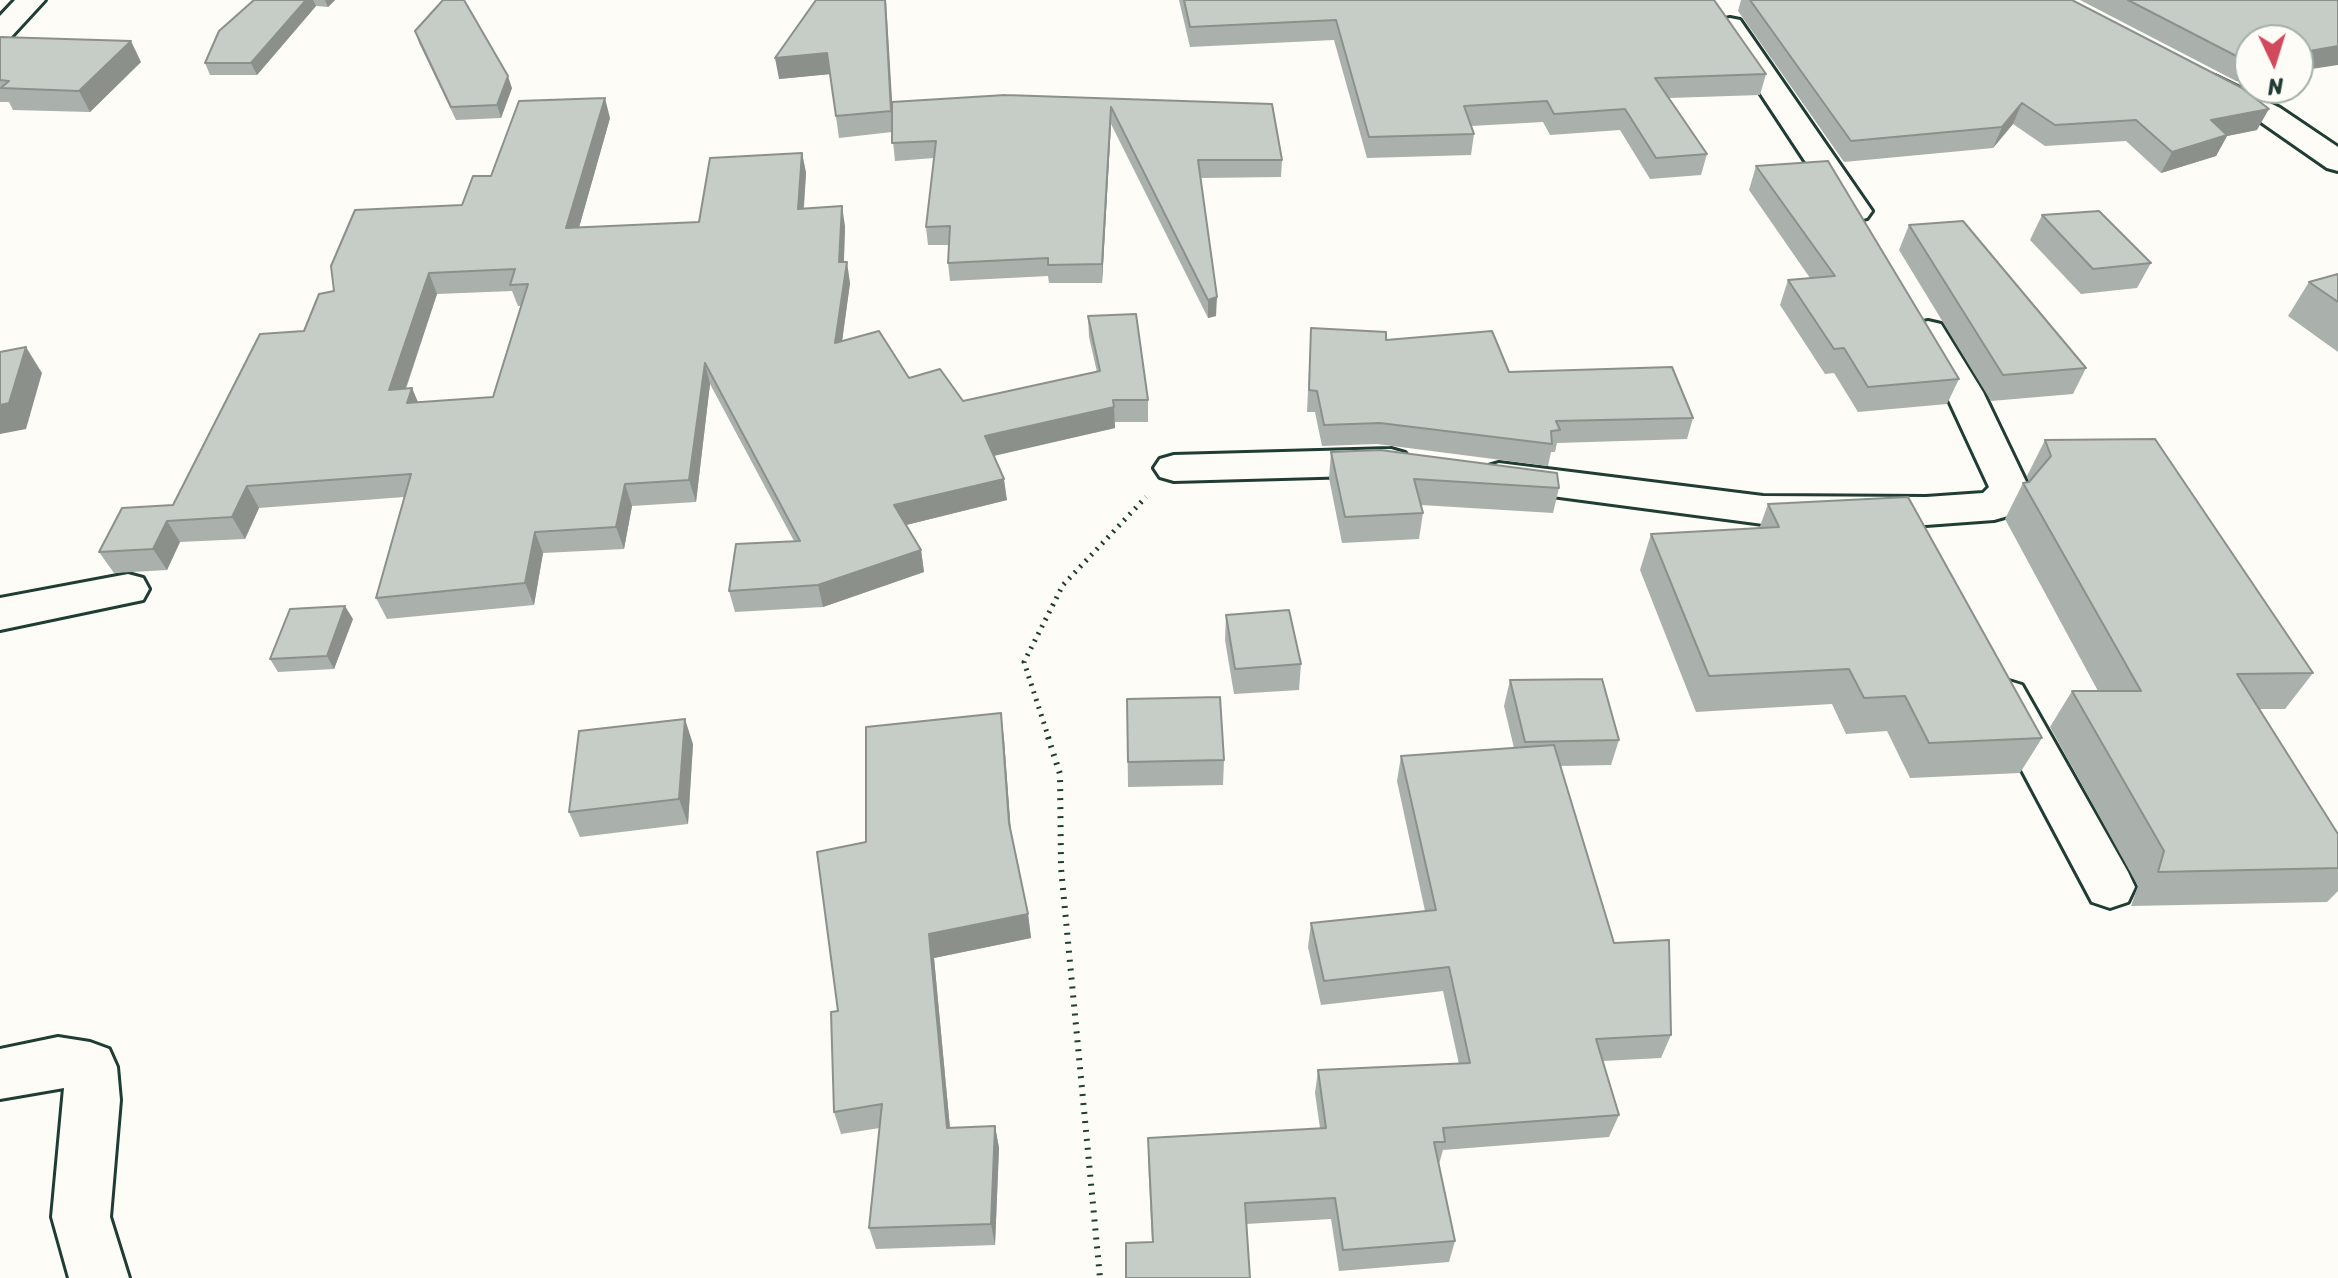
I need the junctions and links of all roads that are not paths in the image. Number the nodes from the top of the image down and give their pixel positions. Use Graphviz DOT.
graph roads {
  1 [pos="31,0"];
  2 [pos="1744,1"];
  3 [pos="0,32"];
  4 [pos="2188,71"];
  5 [pos="2338,161"];
  6 [pos="1874,242"];
  7 [pos="1907,297"];
  8 [pos="1423,466"];
  9 [pos="1174,468"];
  10 [pos="1470,472"];
  11 [pos="1904,511"];
  12 [pos="1927,553"];
  13 [pos="128,589"];
  14 [pos="0,614"];
  15 [pos="1988,665"];
  16 [pos="2110,887"];
  17 [pos="0,1074"];
  18 [pos="99,1278"];
  1 -- 3 [label="street"];
  2 -- 6 [label="street"];
  4 -- 5 [label="street"];
  7 -- 11 [label="street"];
  8 -- 9 [label="street"];
  10 -- 11 [label="street"];
  11 -- 12 [label="street"];
  13 -- 14 [label="street"];
  15 -- 16 [label="street"];
  17 -- 18 [label="street"];
}
